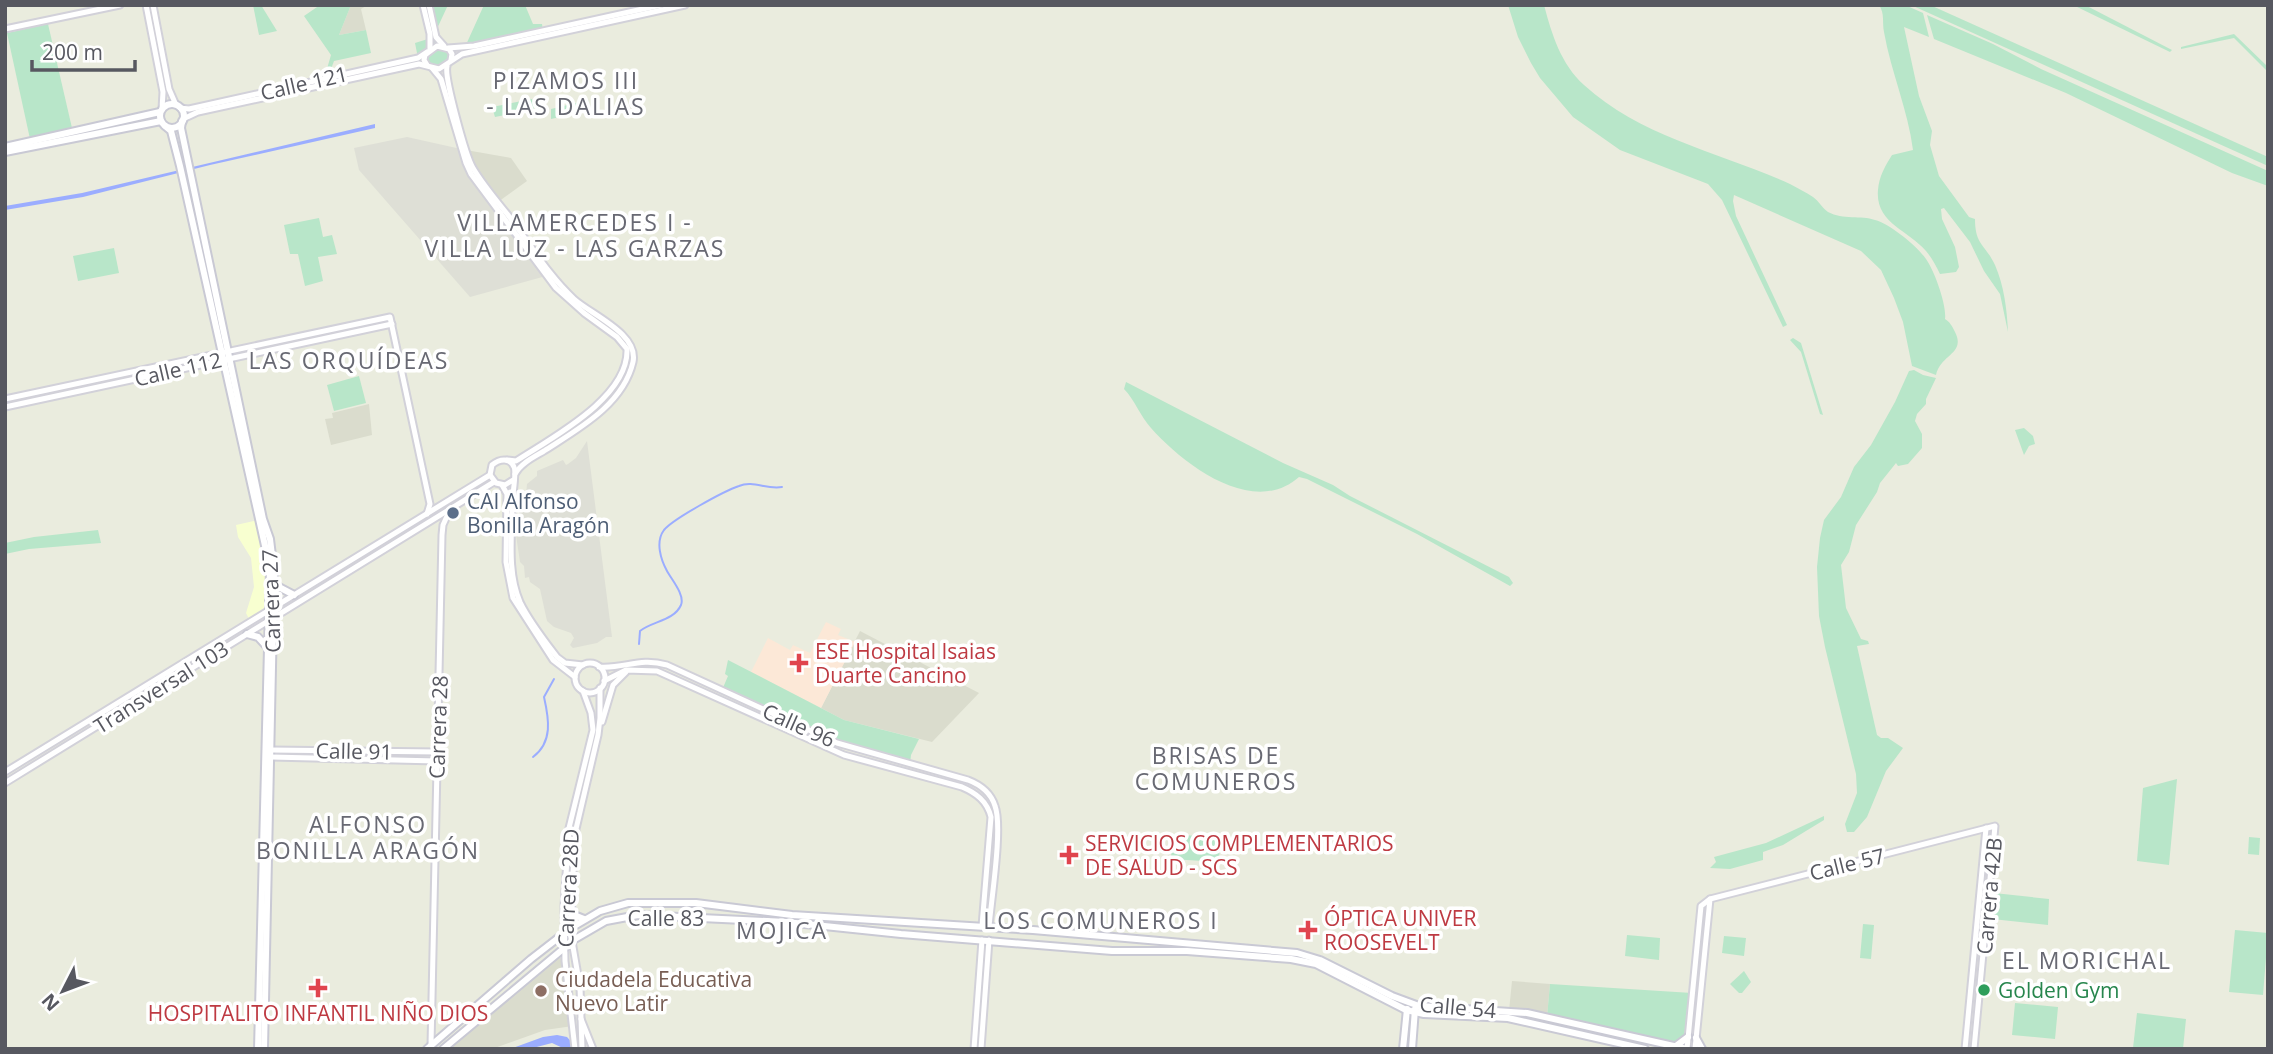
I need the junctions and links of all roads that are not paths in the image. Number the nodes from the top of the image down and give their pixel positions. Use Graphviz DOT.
graph roads {
  1 [pos="120,5"];
  2 [pos="146,5"];
  3 [pos="153,5"];
  4 [pos="426,5"];
  5 [pos="637,5"];
  6 [pos="661,5"];
  7 [pos="685,5"];
  8 [pos="626,14"];
  9 [pos="5,29"];
  10 [pos="446,47"];
  11 [pos="428,51"];
  12 [pos="449,64"];
  13 [pos="430,67"];
  14 [pos="178,107"];
  15 [pos="162,117"];
  16 [pos="182,120"];
  17 [pos="5,150"];
  18 [pos="392,324"];
  19 [pos="630,352"];
  20 [pos="225,355"];
  21 [pos="5,399"];
  22 [pos="5,407"];
  23 [pos="507,460"];
  24 [pos="490,475"];
  25 [pos="514,477"];
  26 [pos="494,482"];
  27 [pos="502,485"];
  28 [pos="430,504"];
  29 [pos="439,506"];
  30 [pos="451,510"];
  31 [pos="427,514"];
  32 [pos="425,527"];
  33 [pos="442,535"];
  34 [pos="275,585"];
  35 [pos="293,595"];
  36 [pos="285,600"];
  37 [pos="272,608"];
  38 [pos="290,608"];
  39 [pos="271,619"];
  40 [pos="247,634"];
  41 [pos="268,648"];
  42 [pos="583,665"];
  43 [pos="599,667"];
  44 [pos="632,669"];
  45 [pos="575,677"];
  46 [pos="604,681"];
  47 [pos="600,688"];
  48 [pos="583,691"];
  49 [pos="103,712"];
  50 [pos="90,720"];
  51 [pos="108,720"];
  52 [pos="95,727"];
  53 [pos="596,730"];
  54 [pos="438,752"];
  55 [pos="273,753"];
  56 [pos="438,761"];
  57 [pos="5,772"];
  58 [pos="5,783"];
  59 [pos="1995,826"];
  60 [pos="1986,828"];
  61 [pos="1710,899"];
  62 [pos="652,901"];
  63 [pos="671,901"];
  64 [pos="571,906"];
  65 [pos="650,915"];
  66 [pos="669,916"];
  67 [pos="586,919"];
  68 [pos="887,920"];
  69 [pos="906,921"];
  70 [pos="985,926"];
  71 [pos="571,928"];
  72 [pos="564,933"];
  73 [pos="887,933"];
  74 [pos="1070,933"];
  75 [pos="906,935"];
  76 [pos="1093,935"];
  77 [pos="572,940"];
  78 [pos="986,940"];
  79 [pos="564,947"];
  80 [pos="1069,947"];
  81 [pos="1092,949"];
  82 [pos="485,998"];
  83 [pos="1412,1003"];
  84 [pos="1396,1006"];
  85 [pos="492,1009"];
  86 [pos="1406,1010"];
  87 [pos="469,1013"];
  88 [pos="1420,1013"];
  89 [pos="580,1016"];
  90 [pos="1405,1019"];
  91 [pos="476,1022"];
  92 [pos="1692,1038"];
  93 [pos="429,1047"];
  94 [pos="1670,1047"];
  95 [pos="580,1048"];
  96 [pos="258,1049"];
  97 [pos="264,1049"];
  98 [pos="443,1049"];
  99 [pos="593,1049"];
  100 [pos="974,1049"];
  101 [pos="981,1049"];
  102 [pos="1403,1049"];
  103 [pos="1412,1049"];
  104 [pos="1645,1049"];
  105 [pos="1687,1049"];
  106 [pos="1695,1049"];
  107 [pos="1702,1049"];
  108 [pos="1965,1049"];
  109 [pos="1974,1049"];
  1 -- 9 [label="street"];
  2 -- 15 [label="street, Carrera 27"];
  3 -- 14 [label="street"];
  4 -- 10 [label="street"];
  4 -- 11 [label="street"];
  5 -- 8 [label="street"];
  6 -- 8 [label="street"];
  7 -- 12 [label="street"];
  8 -- 10 [label="street"];
  10 -- 11 [label="street"];
  10 -- 12 [label="street"];
  11 -- 13 [label="street"];
  11 -- 14 [label="street, Calle 121"];
  12 -- 13 [label="street"];
  12 -- 19 [label="street"];
  13 -- 16 [label="street, Calle 121"];
  13 -- 19 [label="street"];
  14 -- 15 [label="main road"];
  14 -- 16 [label="main road, Carrera 27"];
  15 -- 16 [label="main road"];
  15 -- 17 [label="main road"];
  15 -- 20 [label="main road, Carrera 27"];
  16 -- 20 [label="main road, Carrera 27"];
  18 -- 20 [label="street, Calle 112"];
  18 -- 20 [label="street, Calle 112"];
  18 -- 28 [label="street"];
  19 -- 23 [label="street"];
  19 -- 25 [label="street"];
  20 -- 21 [label="street, Calle 112"];
  20 -- 22 [label="street, Calle 112"];
  20 -- 34 [label="main road, Carrera 27"];
  20 -- 37 [label="main road, Carrera 27"];
  23 -- 24 [label="street"];
  23 -- 25 [label="street"];
  24 -- 26 [label="street"];
  24 -- 29 [label="street, Transversal 103"];
  25 -- 27 [label="street"];
  25 -- 42 [label="street"];
  26 -- 27 [label="street"];
  26 -- 30 [label="street, Transversal 103"];
  27 -- 45 [label="street"];
  28 -- 29 [label="street"];
  28 -- 31 [label="street"];
  29 -- 31 [label="street, Transversal 103"];
  30 -- 32 [label="street, Transversal 103"];
  30 -- 33 [label="street, Carrera 28"];
  31 -- 35 [label="street, Transversal 103"];
  32 -- 33 [label="street"];
  32 -- 38 [label="street, Transversal 103"];
  33 -- 54 [label="street, Carrera 28"];
  34 -- 35 [label="main road"];
  34 -- 37 [label="main road, Carrera 27"];
  35 -- 36 [label="street, Transversal 103"];
  36 -- 37 [label="street, Transversal 103"];
  36 -- 38 [label="street"];
  37 -- 39 [label="main road, Carrera 27"];
  37 -- 49 [label="street, Transversal 103"];
  38 -- 39 [label="street, Transversal 103"];
  39 -- 40 [label="street, Transversal 103"];
  39 -- 41 [label="main road, Carrera 27"];
  39 -- 55 [label="main road, Carrera 27"];
  40 -- 41 [label="main road"];
  40 -- 51 [label="street, Transversal 103"];
  41 -- 96 [label="main road, Carrera 27"];
  42 -- 43 [label="street"];
  42 -- 45 [label="street"];
  43 -- 46 [label="street"];
  43 -- 70 [label="street, Calle 96"];
  44 -- 46 [label="street"];
  44 -- 53 [label="street, Carrera 28D"];
  44 -- 70 [label="street, Calle 96"];
  45 -- 48 [label="street"];
  46 -- 47 [label="street"];
  47 -- 48 [label="street"];
  47 -- 53 [label="street, Carrera 28D"];
  48 -- 53 [label="street"];
  49 -- 50 [label="street, Transversal 103"];
  49 -- 51 [label="street"];
  50 -- 52 [label="street"];
  50 -- 57 [label="street, Transversal 103"];
  51 -- 52 [label="street, Transversal 103"];
  52 -- 58 [label="street, Transversal 103"];
  53 -- 64 [label="street, Carrera 28D"];
  53 -- 72 [label="street, Carrera 28D"];
  54 -- 55 [label="street, Calle 91"];
  54 -- 56 [label="street, Carrera 28"];
  55 -- 56 [label="street, Calle 91"];
  55 -- 97 [label="main road, Carrera 27"];
  56 -- 93 [label="street, Carrera 28"];
  59 -- 60 [label="street, Calle 57"];
  59 -- 109 [label="street, Carrera 42B"];
  60 -- 61 [label="street, Calle 57"];
  60 -- 108 [label="street, Carrera 42B"];
  61 -- 92 [label="street"];
  61 -- 92 [label="street, Calle 57"];
  62 -- 63 [label="main road, Calle 83"];
  62 -- 65 [label="main road"];
  62 -- 67 [label="main road, Calle 83"];
  63 -- 66 [label="main road"];
  63 -- 68 [label="main road, Calle 83"];
  64 -- 67 [label="main road"];
  64 -- 71 [label="street, Carrera 28D"];
  65 -- 66 [label="main road, Calle 83"];
  65 -- 77 [label="main road, Calle 83"];
  66 -- 73 [label="main road, Calle 83"];
  67 -- 71 [label="main road, Calle 83"];
  68 -- 69 [label="main road, Calle 83"];
  68 -- 73 [label="main road"];
  69 -- 70 [label="main road, Calle 83"];
  69 -- 75 [label="main road"];
  70 -- 74 [label="main road, Calle 54"];
  71 -- 72 [label="main road, Calle 83"];
  71 -- 77 [label="street, Carrera 28D"];
  72 -- 79 [label="street, Carrera 28D"];
  72 -- 82 [label="main road, Calle 83"];
  73 -- 75 [label="main road, Calle 83"];
  74 -- 76 [label="main road, Calle 54"];
  74 -- 80 [label="main road"];
  75 -- 78 [label="main road, Calle 83"];
  76 -- 81 [label="main road"];
  76 -- 83 [label="main road, Calle 54"];
  77 -- 79 [label="main road, Calle 83"];
  77 -- 89 [label="street, Carrera 28D"];
  78 -- 80 [label="main road, Calle 54"];
  78 -- 100 [label="street"];
  78 -- 101 [label="street"];
  79 -- 85 [label="main road, Calle 83"];
  79 -- 95 [label="street, Carrera 28D"];
  80 -- 81 [label="main road, Calle 54"];
  81 -- 84 [label="main road, Calle 54"];
  82 -- 85 [label="main road"];
  82 -- 87 [label="main road, Calle 83"];
  83 -- 86 [label="main road"];
  83 -- 88 [label="main road"];
  83 -- 94 [label="main road, Calle 54"];
  84 -- 86 [label="main road, Calle 54"];
  84 -- 90 [label="main road"];
  85 -- 91 [label="main road, Calle 83"];
  86 -- 88 [label="main road, Calle 54"];
  86 -- 90 [label="main road"];
  87 -- 91 [label="main road"];
  87 -- 93 [label="main road, Calle 83"];
  88 -- 103 [label="main road"];
  88 -- 104 [label="main road, Calle 54"];
  89 -- 95 [label="street, Carrera 28D"];
  89 -- 99 [label="street, Carrera 28D"];
  90 -- 102 [label="main road"];
  91 -- 98 [label="main road, Calle 83"];
  92 -- 94 [label="main road"];
  92 -- 105 [label="street"];
  92 -- 106 [label="street"];
  92 -- 107 [label="main road"];
  94 -- 105 [label="main road, Calle 54"];
}
